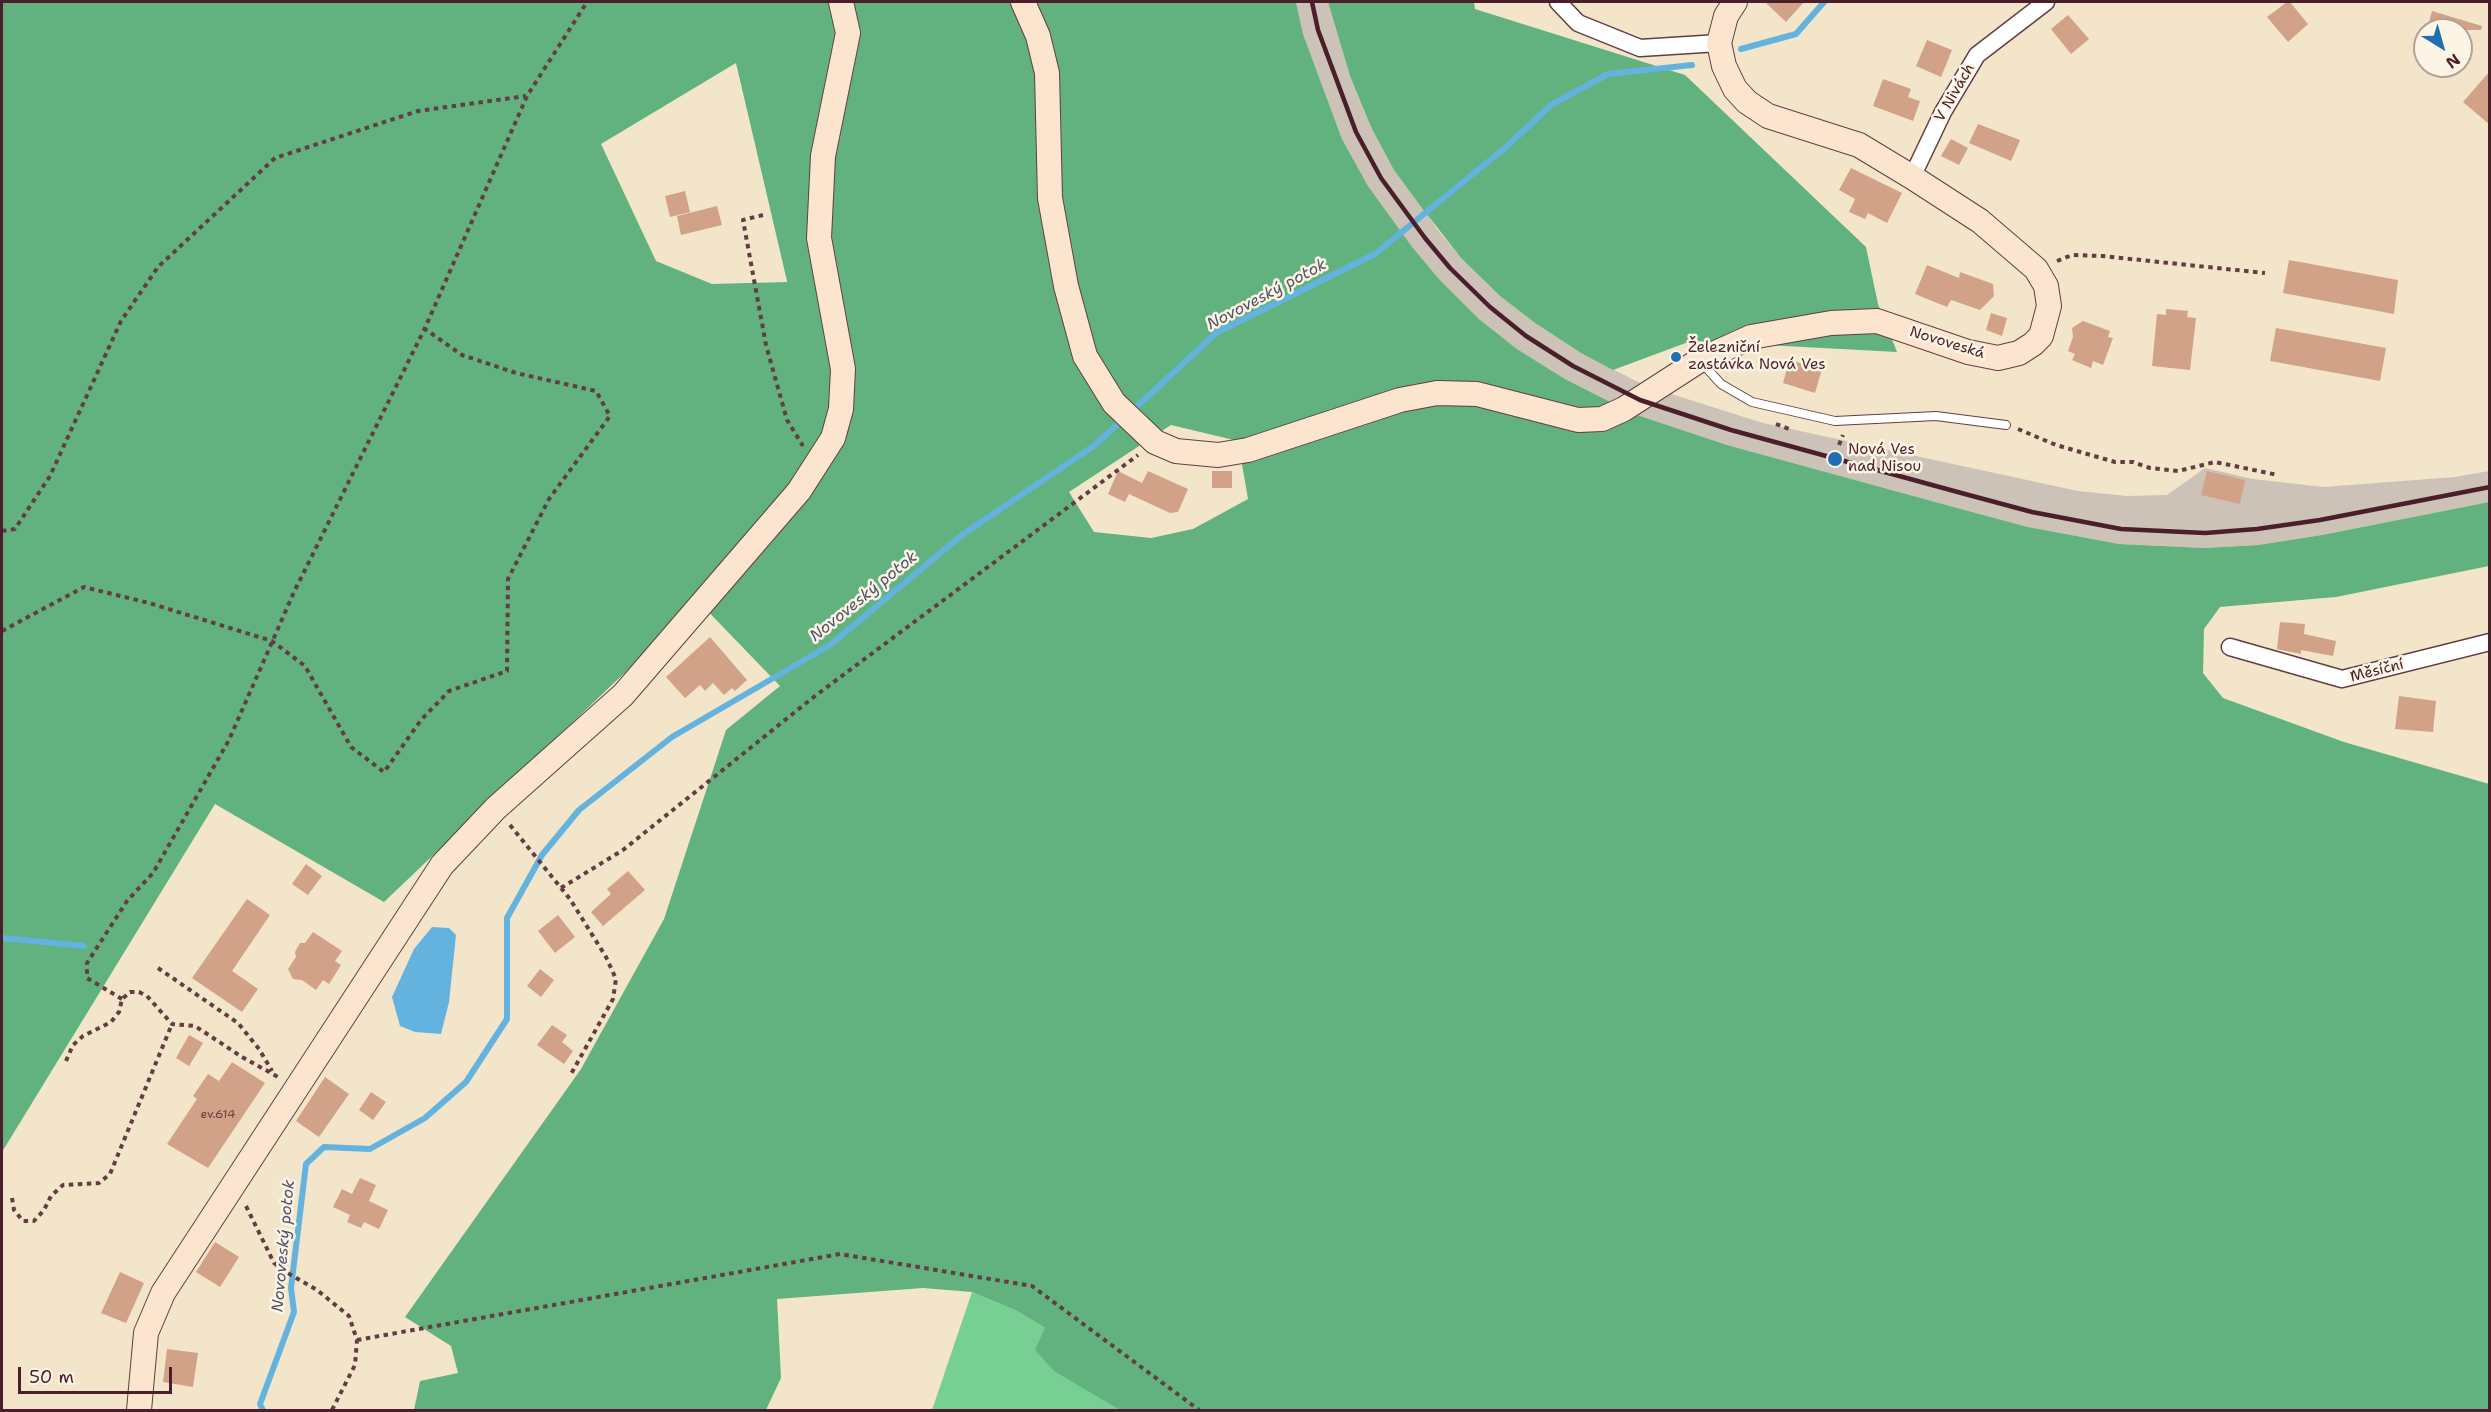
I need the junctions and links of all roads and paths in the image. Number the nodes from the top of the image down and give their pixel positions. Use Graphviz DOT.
graph roads {
  1 [pos="587,2"];
  2 [pos="841,2"];
  3 [pos="1023,2"];
  4 [pos="1558,2"];
  5 [pos="1735,2"];
  6 [pos="2046,2"];
  7 [pos="1719,43"];
  8 [pos="527,96"];
  9 [pos="1912,177"];
  10 [pos="763,215"];
  11 [pos="2037,269"];
  12 [pos="2265,273"];
  13 [pos="425,328"];
  14 [pos="1700,360"];
  15 [pos="2006,425"];
  16 [pos="1155,442"];
  17 [pos="816,466"];
  18 [pos="2278,475"];
  19 [pos="2,531"];
  20 [pos="2,631"];
  21 [pos="272,641"];
  22 [pos="2490,642"];
  23 [pos="2230,647"];
  24 [pos="496,808"];
  25 [pos="561,888"];
  26 [pos="158,968"];
  27 [pos="122,999"];
  28 [pos="172,1024"];
  29 [pos="66,1061"];
  30 [pos="272,1072"];
  31 [pos="571,1074"];
  32 [pos="295,1089"];
  33 [pos="234,1181"];
  34 [pos="12,1198"];
  35 [pos="357,1340"];
  36 [pos="139,1410"];
  37 [pos="332,1410"];
  38 [pos="1199,1410"];
  1 -- 8 [label="path"];
  2 -- 17 [label="street"];
  3 -- 16 [label="street"];
  4 -- 7 [label="street"];
  5 -- 7 [label="street"];
  6 -- 9 [label="street, V Nivách"];
  7 -- 9 [label="street, Novoveská"];
  8 -- 13 [label="path"];
  8 -- 19 [label="path"];
  9 -- 11 [label="street, Novoveská"];
  10 -- 17 [label="path"];
  11 -- 12 [label="path"];
  11 -- 14 [label="street, Novoveská"];
  13 -- 21 [label="path"];
  13 -- 21 [label="path"];
  14 -- 15 [label="lane"];
  14 -- 16 [label="street, Novoveská"];
  15 -- 18 [label="path"];
  16 -- 25 [label="path"];
  17 -- 24 [label="street"];
  20 -- 21 [label="path"];
  21 -- 27 [label="path"];
  22 -- 23 [label="street, Měsíční"];
  24 -- 25 [label="path"];
  24 -- 32 [label="street"];
  25 -- 31 [label="path"];
  26 -- 30 [label="path"];
  27 -- 28 [label="path"];
  27 -- 29 [label="path"];
  28 -- 30 [label="path"];
  28 -- 34 [label="path"];
  30 -- 32 [label="path"];
  32 -- 33 [label="street"];
  33 -- 35 [label="path"];
  33 -- 36 [label="street"];
  35 -- 37 [label="path"];
  35 -- 38 [label="path"];
}
